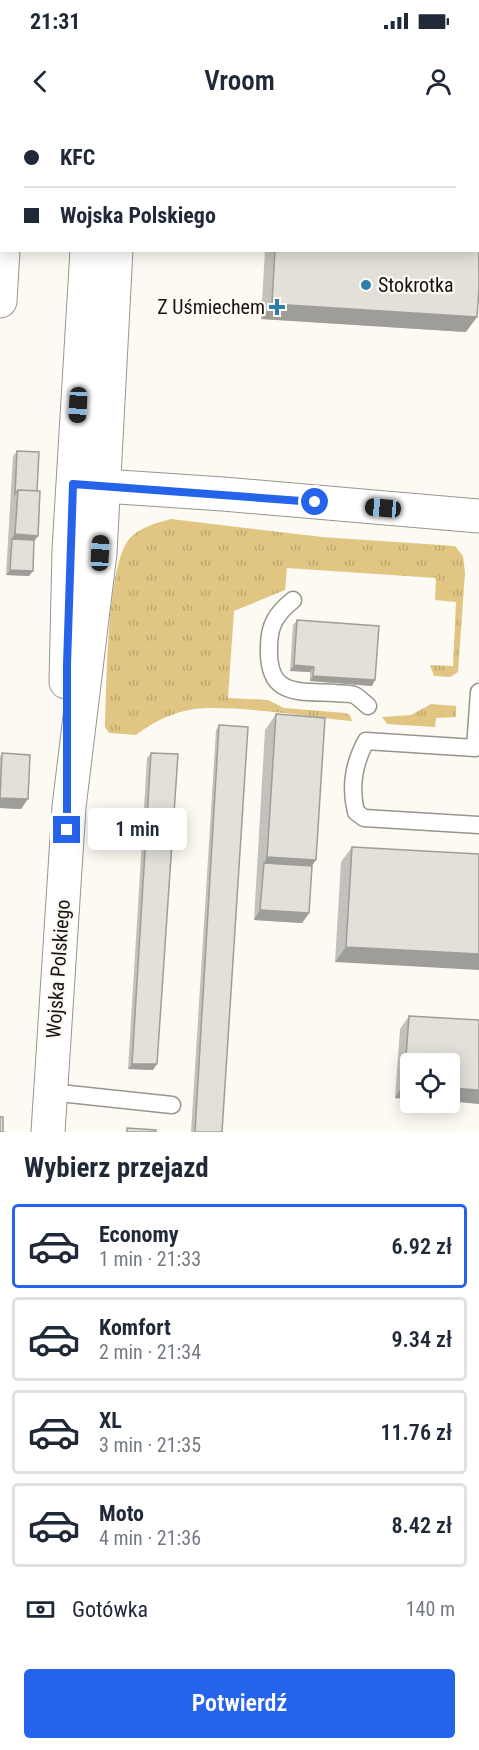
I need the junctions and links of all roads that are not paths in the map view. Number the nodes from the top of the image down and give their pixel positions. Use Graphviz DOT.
graph roads {
  1 [pos="3,252"];
  2 [pos="87,252"];
  3 [pos="116,252"];
  4 [pos="0,301"];
  5 [pos="88,485"];
  6 [pos="479,516"];
  7 [pos="293,600"];
  8 [pos="479,692"];
  9 [pos="368,706"];
  10 [pos="477,748"];
  11 [pos="479,825"];
  12 [pos="50,1092"];
  13 [pos="172,1105"];
  14 [pos="48,1132"];
  1 -- 4 [label="main road"];
  2 -- 5 [label="main road, Wojska Polskiego"];
  3 -- 5 [label="main road, Wojska Polskiego"];
  5 -- 6 [label="main road"];
  5 -- 12 [label="main road, Wojska Polskiego"];
  7 -- 9 [label="lane"];
  8 -- 10 [label="lane"];
  10 -- 11 [label="lane"];
  12 -- 13 [label="lane"];
  12 -- 14 [label="main road, Wojska Polskiego"];
}
